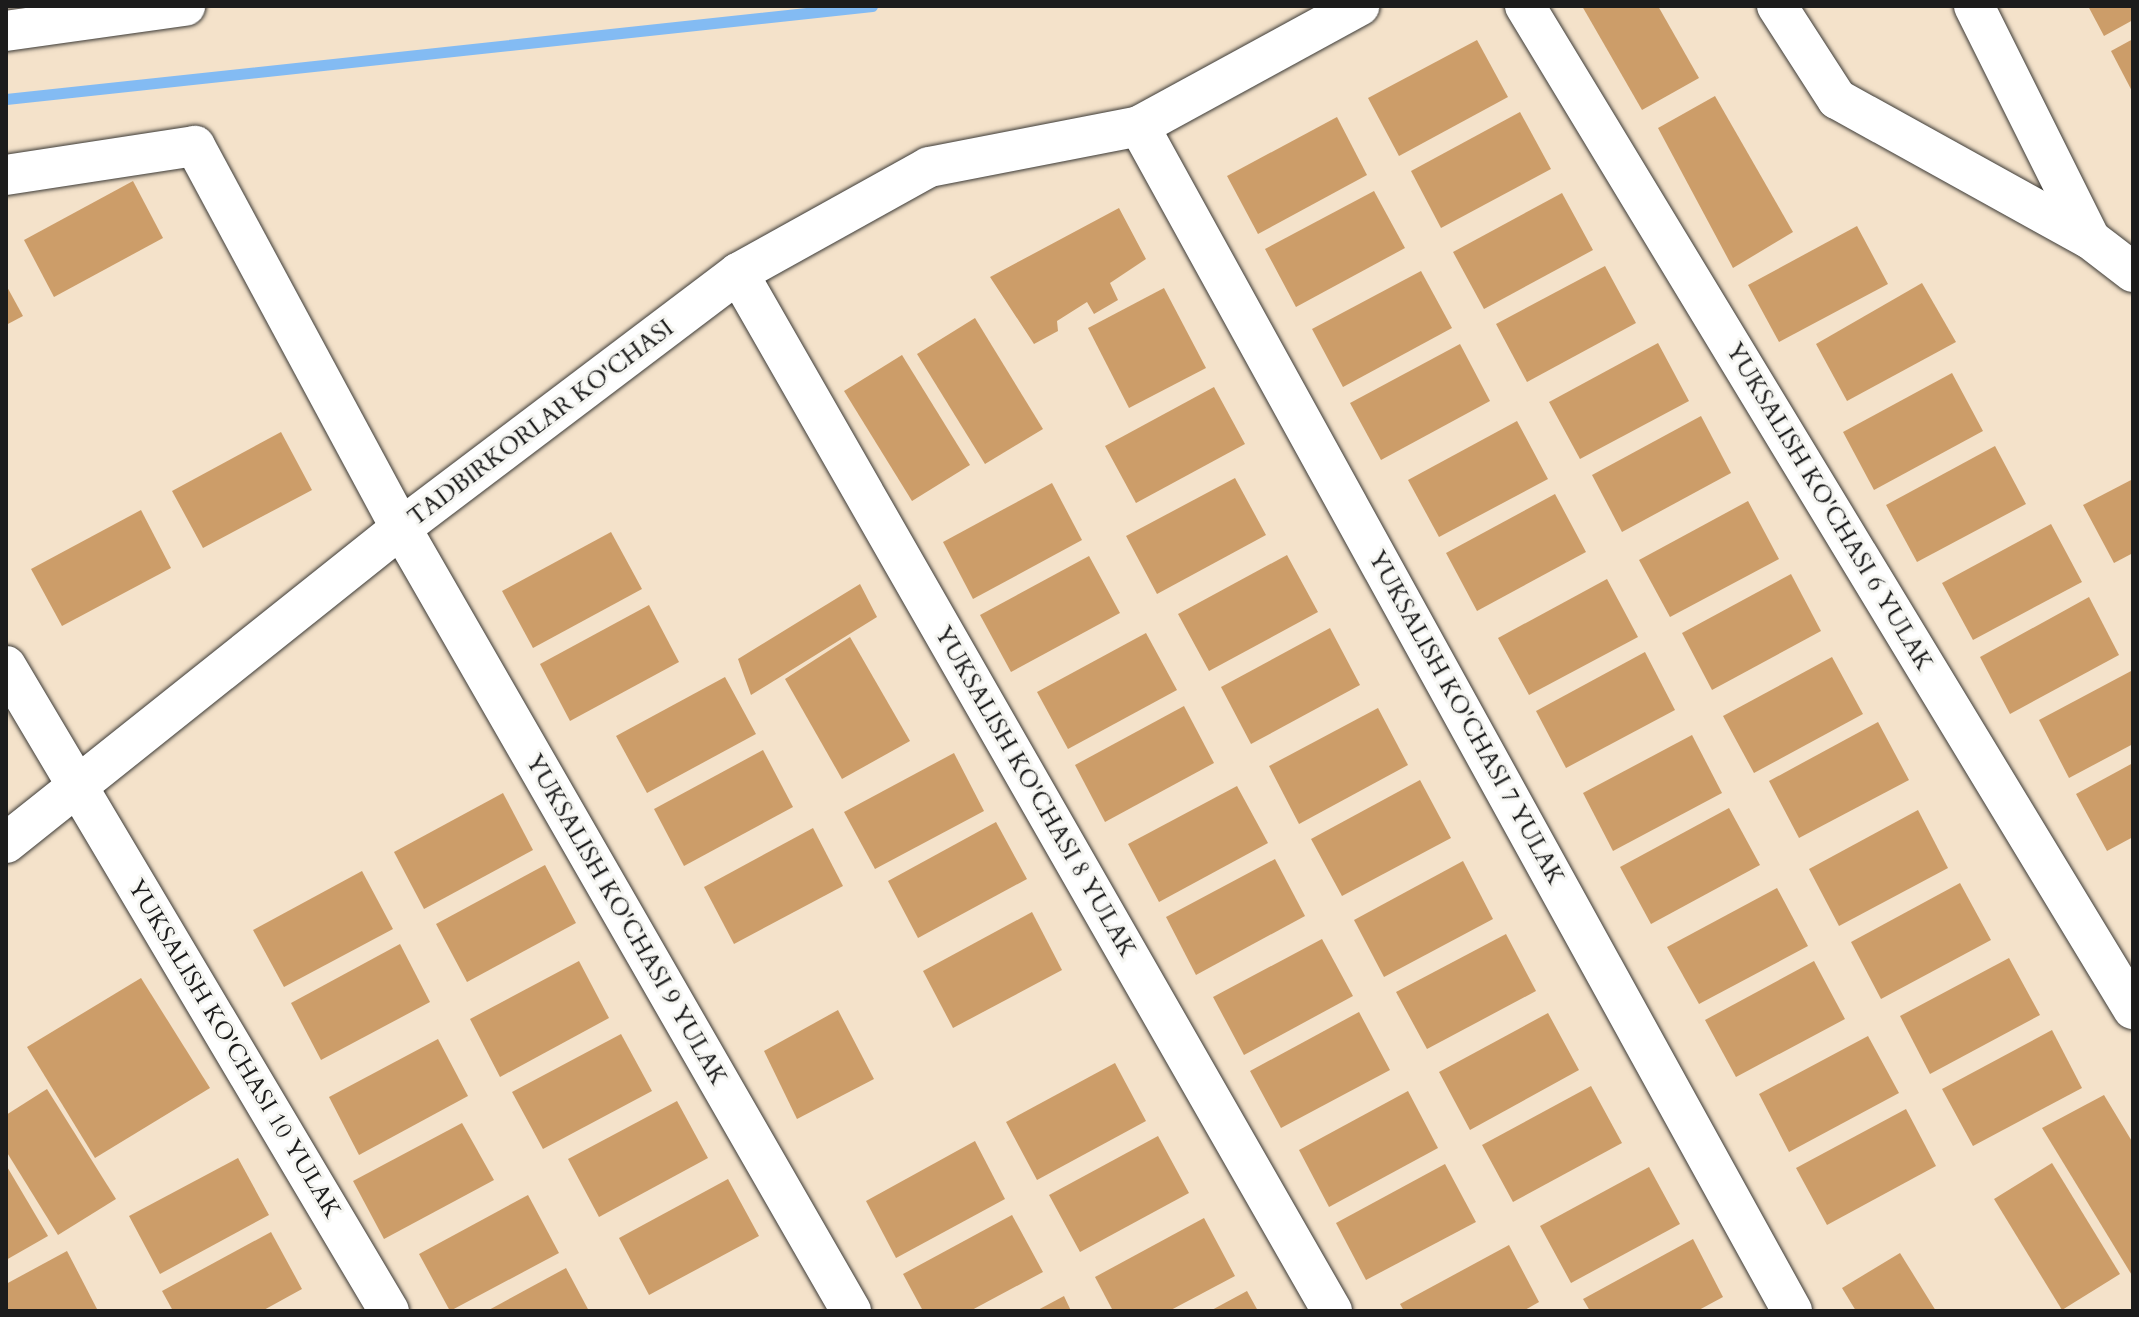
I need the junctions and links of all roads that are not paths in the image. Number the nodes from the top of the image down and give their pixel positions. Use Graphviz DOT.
graph roads {
  1 [pos="185,6"];
  2 [pos="1359,6"];
  3 [pos="1525,6"];
  4 [pos="1777,6"];
  5 [pos="1974,6"];
  6 [pos="60,15"];
  7 [pos="6,31"];
  8 [pos="1139,126"];
  9 [pos="6,175"];
  10 [pos="2090,239"];
  11 [pos="2133,272"];
  12 [pos="738,273"];
  13 [pos="401,528"];
  14 [pos="6,666"];
  15 [pos="78,787"];
  16 [pos="6,843"];
  17 [pos="2133,1009"];
  18 [pos="389,1311"];
  19 [pos="851,1311"];
  20 [pos="1332,1311"];
  21 [pos="1792,1311"];
  1 -- 6 [label="street"];
  2 -- 8 [label="street, TADBIRKORLAR KO'CHASI"];
  3 -- 17 [label="street, YUKSALISH KO'CHASI 6 YULAK"];
  4 -- 10 [label="street"];
  5 -- 10 [label="street"];
  6 -- 7 [label="street"];
  8 -- 12 [label="street, TADBIRKORLAR KO'CHASI"];
  8 -- 21 [label="street, YUKSALISH KO'CHASI 7 YULAK"];
  9 -- 13 [label="street, YUKSALISH KO'CHASI 9 YULAK"];
  10 -- 11 [label="street"];
  12 -- 13 [label="street, TADBIRKORLAR KO'CHASI"];
  12 -- 20 [label="street, YUKSALISH KO'CHASI 8 YULAK"];
  13 -- 15 [label="street, TADBIRKORLAR KO'CHASI"];
  13 -- 19 [label="street, YUKSALISH KO'CHASI 9 YULAK"];
  14 -- 15 [label="street, YUKSALISH KO'CHASI 10 YULAK"];
  15 -- 16 [label="street, TADBIRKORLAR KO'CHASI"];
  15 -- 18 [label="street, YUKSALISH KO'CHASI 10 YULAK"];
}
